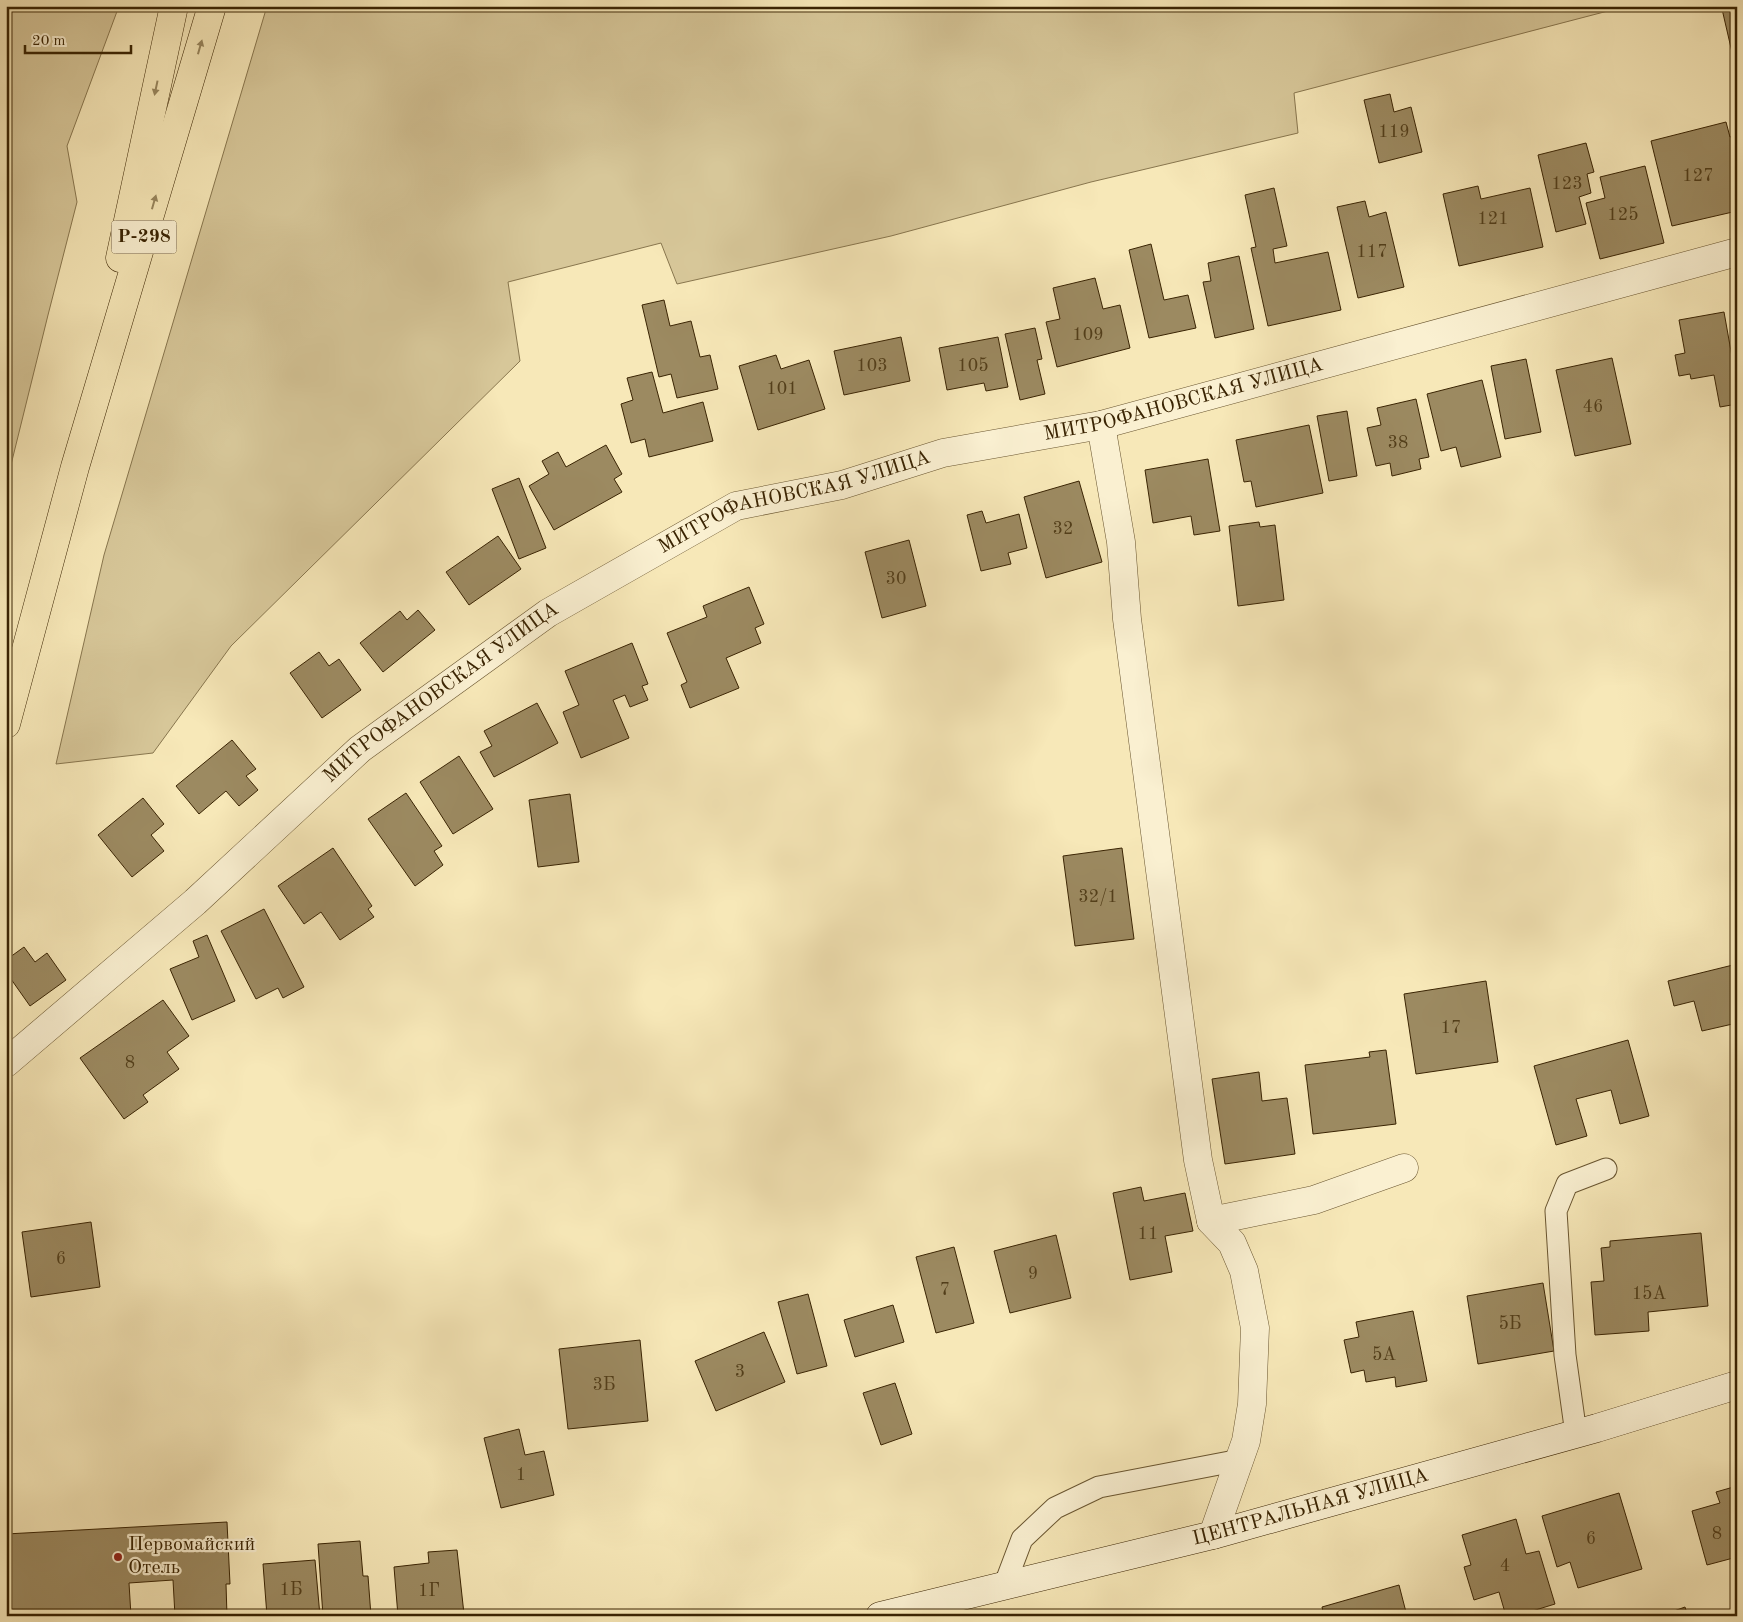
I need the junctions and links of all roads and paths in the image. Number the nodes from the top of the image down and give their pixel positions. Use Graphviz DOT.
graph roads {
  1 [pos="174,6"];
  2 [pos="212,6"];
  3 [pos="1737,252"];
  4 [pos="1101,425"];
  5 [pos="75,467"];
  6 [pos="6,724"];
  7 [pos="6,1063"];
  8 [pos="1404,1168"];
  9 [pos="1606,1169"];
  10 [pos="1211,1221"];
  11 [pos="1737,1385"];
  12 [pos="1576,1434"];
  13 [pos="1240,1460"];
  14 [pos="1213,1535"];
  15 [pos="1005,1584"];
  16 [pos="956,1606"];
  17 [pos="880,1616"];
  1 -- 5 [label="highway, Р-298, one-way"];
  5 -- 2 [label="highway, Р-298, one-way"];
  3 -- 4 [label="street, МИТРОФАНОВСКАЯ УЛИЦА"];
  4 -- 7 [label="street, МИТРОФАНОВСКАЯ УЛИЦА"];
  4 -- 10 [label="street"];
  5 -- 6 [label="highway, Р-298"];
  8 -- 10 [label="street"];
  9 -- 12 [label="lane"];
  10 -- 13 [label="street"];
  11 -- 12 [label="street, ЦЕНТРАЛЬНАЯ УЛИЦА"];
  12 -- 14 [label="street, ЦЕНТРАЛЬНАЯ УЛИЦА"];
  13 -- 14 [label="street"];
  13 -- 15 [label="lane"];
  14 -- 15 [label="street, ЦЕНТРАЛЬНАЯ УЛИЦА"];
  15 -- 16 [label="street, ЦЕНТРАЛЬНАЯ УЛИЦА"];
  16 -- 17 [label="street, ЦЕНТРАЛЬНАЯ УЛИЦА"];
}
